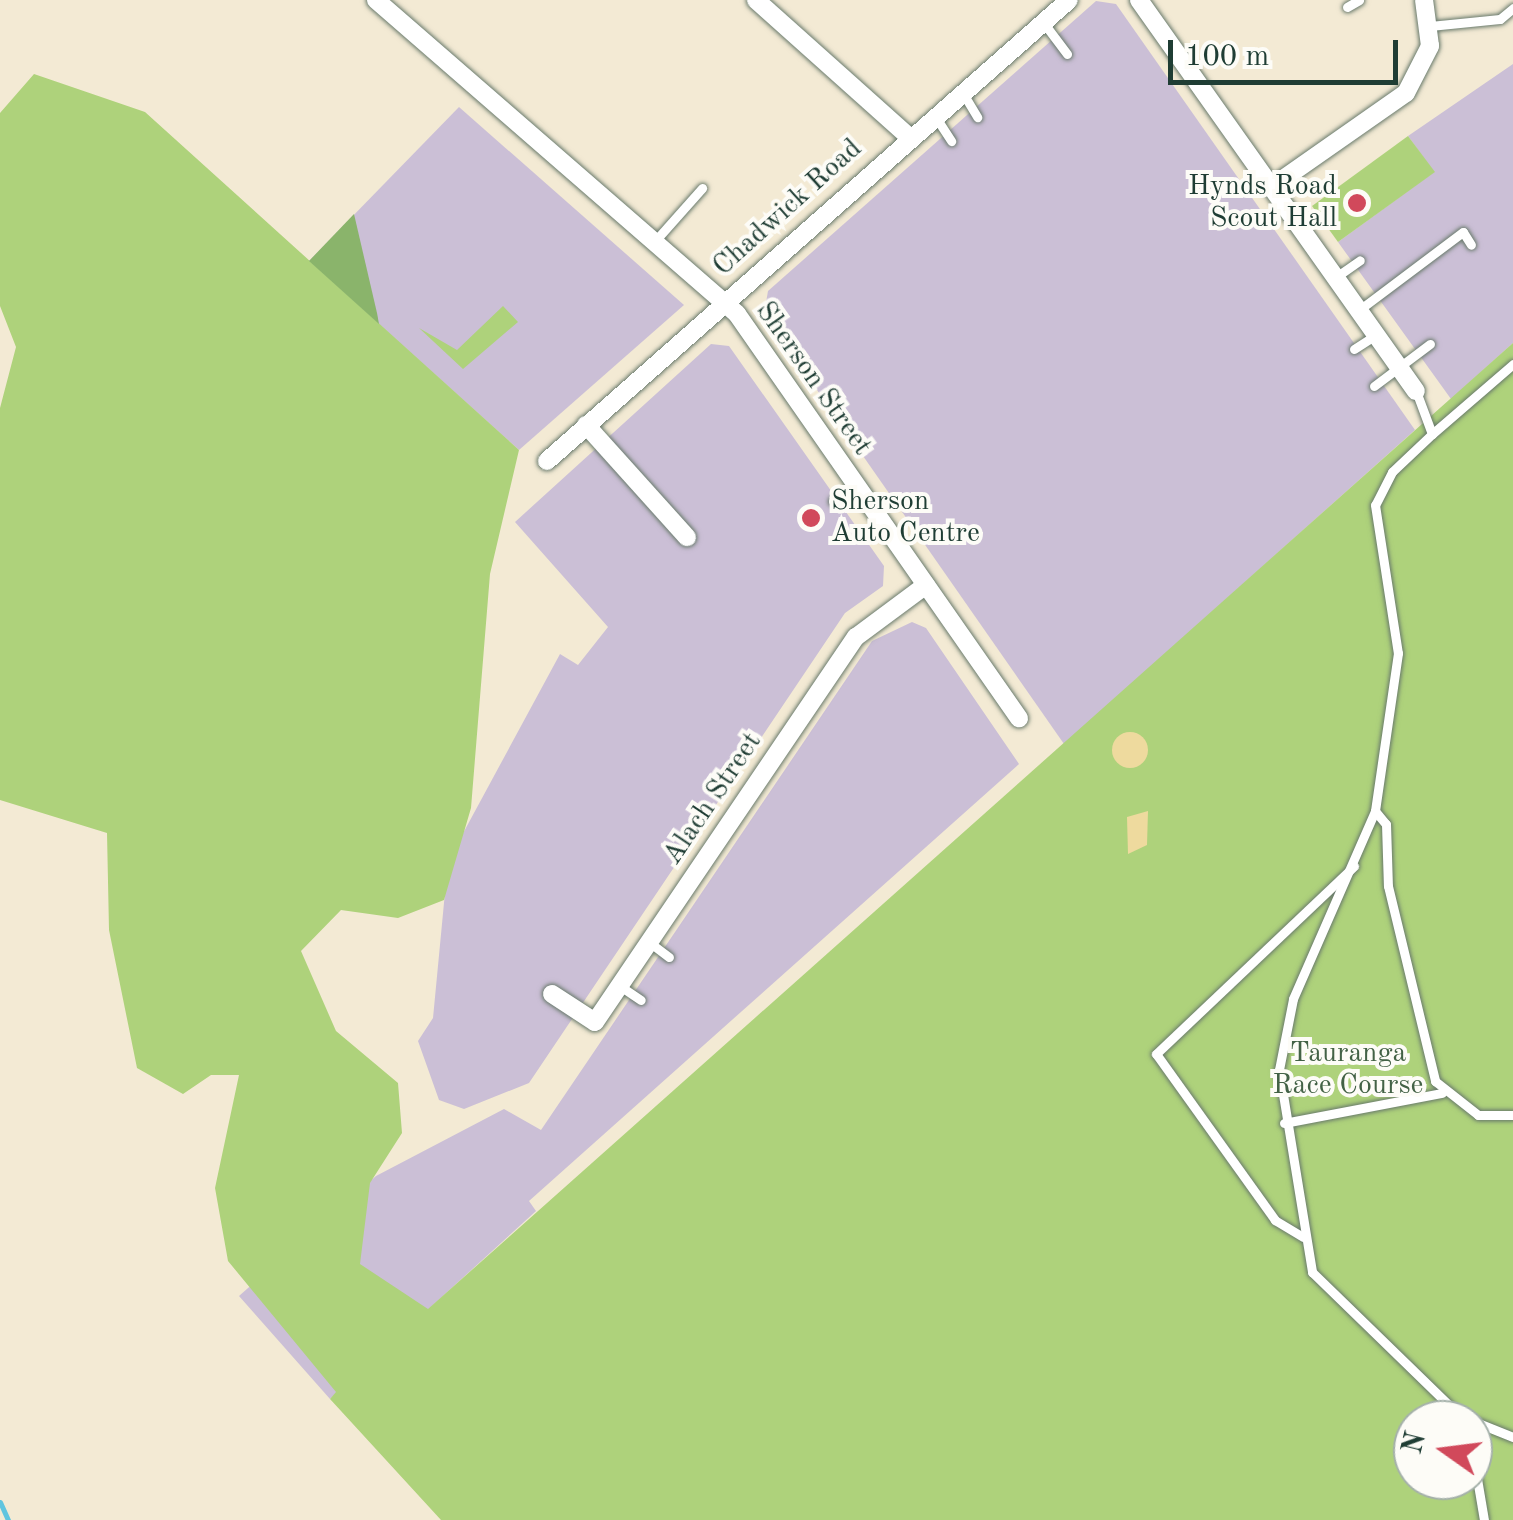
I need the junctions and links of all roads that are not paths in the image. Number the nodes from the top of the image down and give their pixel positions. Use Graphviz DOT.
graph roads {
  1 [pos="376,0"];
  2 [pos="756,0"];
  3 [pos="1069,0"];
  4 [pos="1140,0"];
  5 [pos="1359,0"];
  6 [pos="1424,0"];
  7 [pos="1347,7"];
  8 [pos="1513,8"];
  9 [pos="1043,22"];
  10 [pos="1430,26"];
  11 [pos="1067,54"];
  12 [pos="962,92"];
  13 [pos="933,114"];
  14 [pos="977,116"];
  15 [pos="908,136"];
  16 [pos="951,142"];
  17 [pos="1272,186"];
  18 [pos="702,188"];
  19 [pos="1471,245"];
  20 [pos="650,247"];
  21 [pos="1360,260"];
  22 [pos="1334,278"];
  23 [pos="722,305"];
  24 [pos="1356,312"];
  25 [pos="1374,336"];
  26 [pos="1430,344"];
  27 [pos="1354,349"];
  28 [pos="1513,364"];
  29 [pos="1397,366"];
  30 [pos="1374,386"];
  31 [pos="1416,391"];
  32 [pos="586,424"];
  33 [pos="1432,434"];
  34 [pos="547,461"];
  35 [pos="856,487"];
  36 [pos="833,501"];
  37 [pos="687,537"];
  38 [pos="926,584"];
  39 [pos="1019,718"];
  40 [pos="1375,811"];
  41 [pos="1358,863"];
  42 [pos="650,942"];
  43 [pos="669,957"];
  44 [pos="620,986"];
  45 [pos="552,994"];
  46 [pos="641,1000"];
  47 [pos="1442,1093"];
  48 [pos="1513,1115"];
  49 [pos="1284,1123"];
  50 [pos="1303,1237"];
  51 [pos="1447,1400"];
  1 -- 20 [label="street, Sherson Street"];
  2 -- 15 [label="street"];
  3 -- 9 [label="street, Chadwick Road"];
  4 -- 17 [label="street"];
  5 -- 7 [label="lane"];
  6 -- 10 [label="street"];
  8 -- 10 [label="lane"];
  9 -- 11 [label="lane"];
  9 -- 12 [label="street, Chadwick Road"];
  10 -- 17 [label="street"];
  12 -- 13 [label="street, Chadwick Road"];
  12 -- 14 [label="lane"];
  13 -- 15 [label="street, Chadwick Road"];
  13 -- 16 [label="lane"];
  15 -- 23 [label="street, Chadwick Road"];
  17 -- 22 [label="street"];
  18 -- 20 [label="lane"];
  19 -- 24 [label="lane"];
  20 -- 23 [label="street, Sherson Street"];
  21 -- 22 [label="lane"];
  22 -- 24 [label="street"];
  23 -- 32 [label="street, Chadwick Road"];
  23 -- 35 [label="street, Sherson Street"];
  24 -- 25 [label="street"];
  25 -- 27 [label="lane"];
  25 -- 29 [label="street"];
  26 -- 29 [label="lane"];
  28 -- 33 [label="lane"];
  29 -- 30 [label="lane"];
  29 -- 31 [label="street"];
  31 -- 33 [label="lane"];
  32 -- 34 [label="street, Chadwick Road"];
  32 -- 37 [label="street"];
  33 -- 40 [label="lane"];
  35 -- 36 [label="lane"];
  35 -- 38 [label="street, Sherson Street"];
  38 -- 39 [label="street, Sherson Street"];
  38 -- 42 [label="street, Alach Street"];
  40 -- 41 [label="lane"];
  40 -- 47 [label="lane"];
  41 -- 49 [label="lane"];
  41 -- 50 [label="lane"];
  42 -- 43 [label="lane"];
  42 -- 44 [label="street, Alach Street"];
  44 -- 45 [label="street, Alach Street"];
  44 -- 46 [label="lane"];
  47 -- 48 [label="lane"];
  47 -- 49 [label="lane"];
  49 -- 50 [label="lane"];
  50 -- 51 [label="lane"];
}
